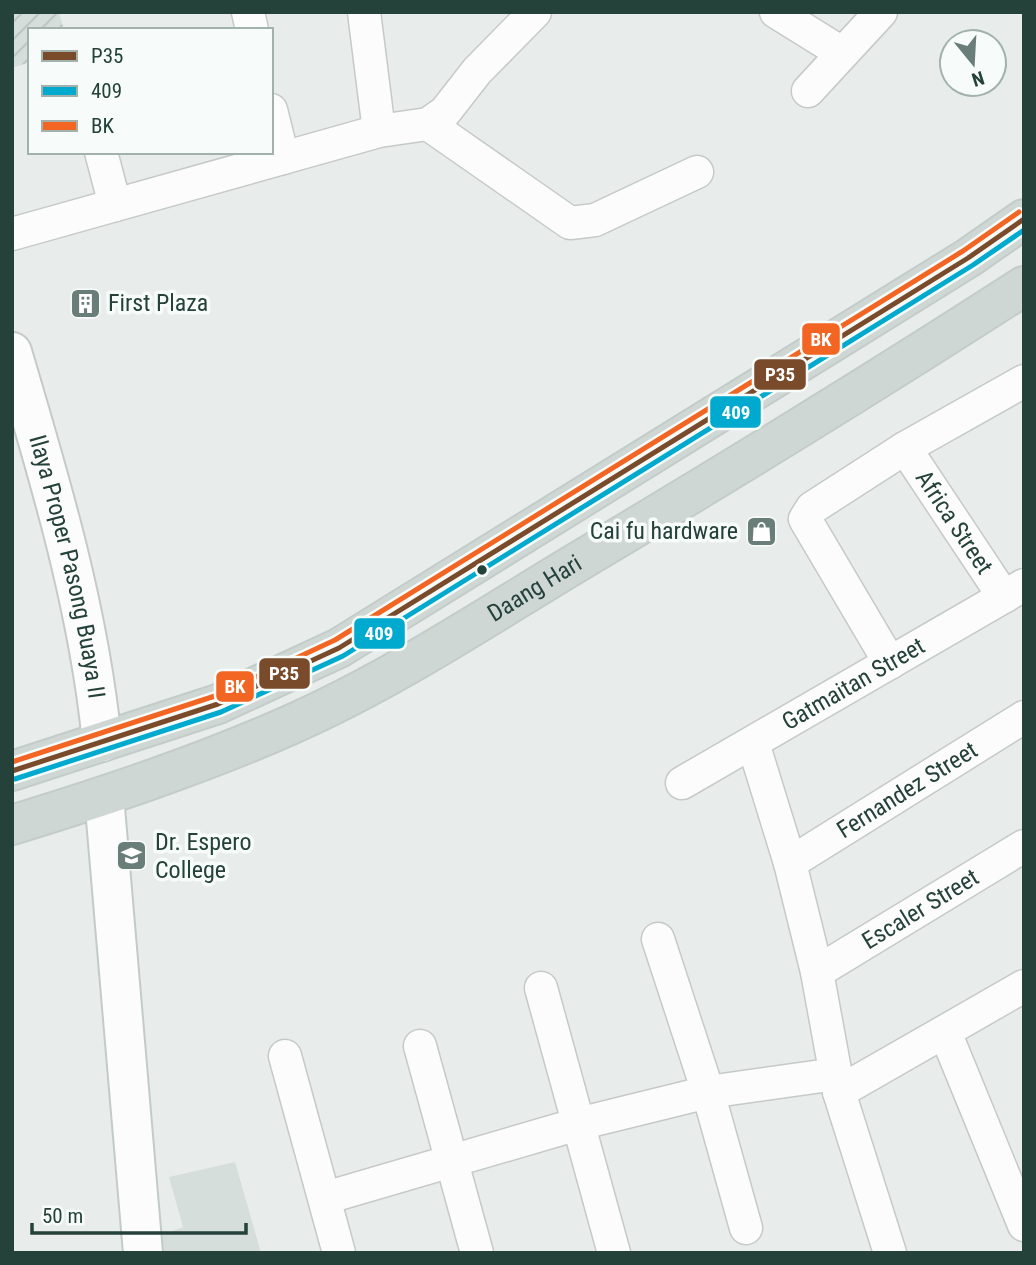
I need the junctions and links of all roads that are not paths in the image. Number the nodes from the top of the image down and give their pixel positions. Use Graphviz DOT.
graph roads {
  1 [pos="364,12"];
  2 [pos="535,12"];
  3 [pos="776,12"];
  4 [pos="881,12"];
  5 [pos="842,53"];
  6 [pos="808,91"];
  7 [pos="273,118"];
  8 [pos="428,124"];
  9 [pos="379,131"];
  10 [pos="102,154"];
  11 [pos="283,158"];
  12 [pos="697,172"];
  13 [pos="115,205"];
  14 [pos="1024,219"];
  15 [pos="12,234"];
  16 [pos="1024,286"];
  17 [pos="12,352"];
  18 [pos="1021,382"];
  19 [pos="905,448"];
  20 [pos="1014,591"];
  21 [pos="890,663"];
  22 [pos="1024,717"];
  23 [pos="102,742"];
  24 [pos="753,743"];
  25 [pos="12,771"];
  26 [pos="682,783"];
  27 [pos="104,796"];
  28 [pos="12,825"];
  29 [pos="1024,846"];
  30 [pos="790,863"];
  31 [pos="659,939"];
  32 [pos="817,972"];
  33 [pos="1024,986"];
  34 [pos="541,988"];
  35 [pos="945,1032"];
  36 [pos="420,1046"];
  37 [pos="285,1056"];
  38 [pos="837,1083"];
  39 [pos="708,1092"];
  40 [pos="578,1125"];
  41 [pos="451,1161"];
  42 [pos="325,1198"];
  43 [pos="1024,1225"];
  44 [pos="746,1228"];
  45 [pos="143,1253"];
  46 [pos="339,1253"];
  47 [pos="477,1253"];
  48 [pos="614,1253"];
  49 [pos="890,1253"];
  1 -- 9 [label="street"];
  2 -- 8 [label="street"];
  3 -- 5 [label="street"];
  4 -- 5 [label="street"];
  5 -- 6 [label="street"];
  7 -- 11 [label="street"];
  8 -- 9 [label="street"];
  8 -- 12 [label="street"];
  9 -- 11 [label="street"];
  10 -- 13 [label="street"];
  11 -- 13 [label="street"];
  13 -- 15 [label="street"];
  14 -- 23 [label="main road"];
  16 -- 27 [label="main road, Daang Hari"];
  17 -- 23 [label="main road, Ilaya Proper Pasong Buaya II"];
  18 -- 19 [label="street"];
  19 -- 20 [label="street, Africa Street"];
  19 -- 21 [label="street"];
  20 -- 21 [label="street, Gatmaitan Street"];
  21 -- 24 [label="street, Gatmaitan Street"];
  22 -- 30 [label="street, Fernandez Street"];
  23 -- 25 [label="main road"];
  24 -- 26 [label="street, Gatmaitan Street"];
  24 -- 30 [label="street"];
  27 -- 28 [label="main road, Daang Hari"];
  27 -- 45 [label="main road"];
  29 -- 32 [label="street, Escaler Street"];
  30 -- 32 [label="street"];
  31 -- 39 [label="street"];
  32 -- 38 [label="street"];
  33 -- 35 [label="street"];
  34 -- 40 [label="street"];
  35 -- 38 [label="street"];
  35 -- 43 [label="street"];
  36 -- 41 [label="street"];
  37 -- 42 [label="street"];
  38 -- 39 [label="street"];
  38 -- 49 [label="street"];
  39 -- 40 [label="street"];
  39 -- 44 [label="street"];
  40 -- 41 [label="street"];
  40 -- 48 [label="street"];
  41 -- 42 [label="street"];
  41 -- 47 [label="street"];
  42 -- 46 [label="street"];
}
